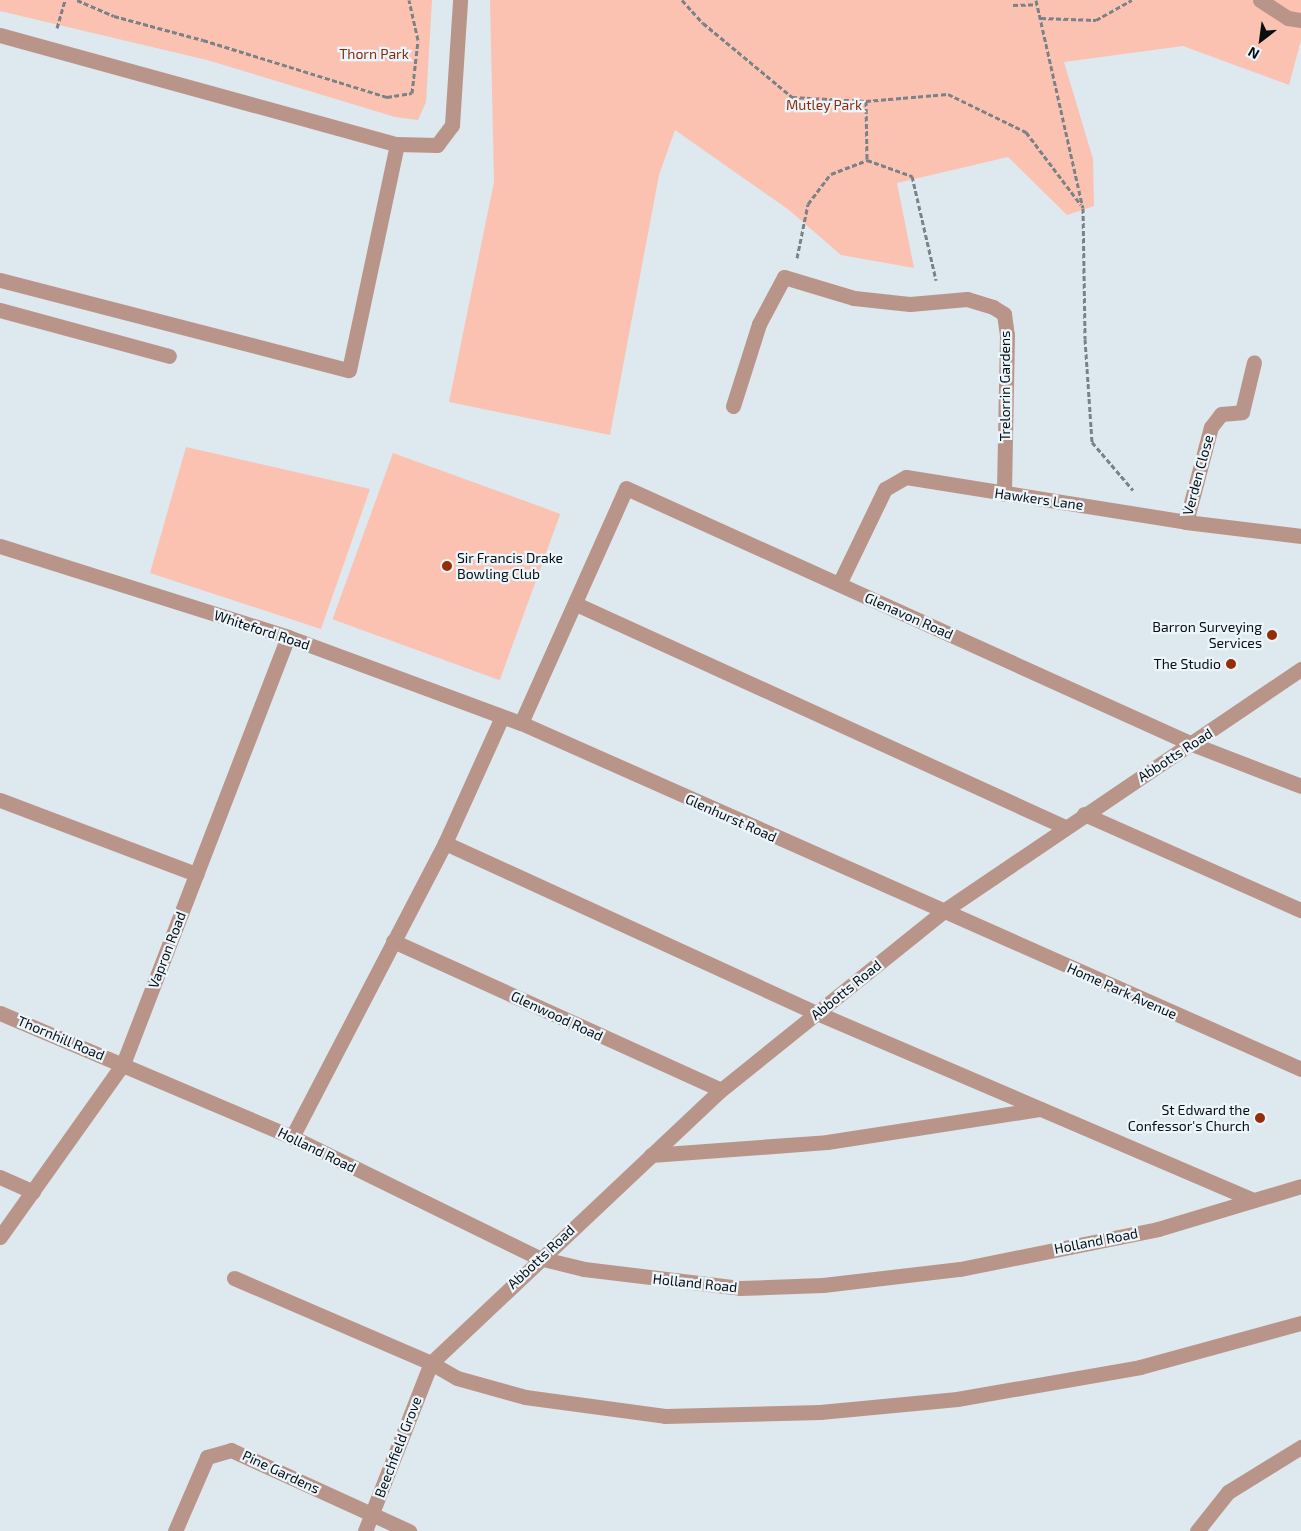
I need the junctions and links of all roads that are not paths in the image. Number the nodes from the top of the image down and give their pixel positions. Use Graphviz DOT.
graph roads {
  1 [pos="460,0"];
  2 [pos="1260,0"];
  3 [pos="1301,20"];
  4 [pos="0,35"];
  5 [pos="397,144"];
  6 [pos="0,280"];
  7 [pos="0,310"];
  8 [pos="169,356"];
  9 [pos="1254,362"];
  10 [pos="733,406"];
  11 [pos="1004,494"];
  12 [pos="1186,522"];
  13 [pos="1301,536"];
  14 [pos="0,546"];
  15 [pos="839,584"];
  16 [pos="576,604"];
  17 [pos="288,637"];
  18 [pos="1301,669"];
  19 [pos="502,717"];
  20 [pos="520,723"];
  21 [pos="1192,744"];
  22 [pos="1301,786"];
  23 [pos="0,800"];
  24 [pos="1084,814"];
  25 [pos="1065,827"];
  26 [pos="445,843"];
  27 [pos="196,874"];
  28 [pos="1301,910"];
  29 [pos="942,912"];
  30 [pos="393,941"];
  31 [pos="0,1013"];
  32 [pos="817,1013"];
  33 [pos="123,1064"];
  34 [pos="1301,1069"];
  35 [pos="721,1090"];
  36 [pos="1040,1108"];
  37 [pos="292,1137"];
  38 [pos="652,1154"];
  39 [pos="0,1177"];
  40 [pos="1301,1186"];
  41 [pos="33,1192"];
  42 [pos="1254,1200"];
  43 [pos="0,1238"];
  44 [pos="540,1258"];
  45 [pos="234,1278"];
  46 [pos="1301,1323"];
  47 [pos="432,1364"];
  48 [pos="1301,1447"];
  49 [pos="371,1516"];
  50 [pos="175,1531"];
  51 [pos="365,1531"];
  52 [pos="409,1531"];
  53 [pos="1197,1531"];
  1 -- 5 [label="street"];
  2 -- 3 [label="street"];
  4 -- 5 [label="street"];
  5 -- 6 [label="street"];
  7 -- 8 [label="street"];
  9 -- 12 [label="street, Verden Close"];
  10 -- 11 [label="street, Trelorrin Gardens"];
  11 -- 12 [label="street, Hawkers Lane"];
  11 -- 15 [label="street, Hawkers Lane"];
  12 -- 13 [label="street, Hawkers Lane"];
  14 -- 17 [label="street, Whiteford Road"];
  15 -- 16 [label="street, Glenavon Road"];
  15 -- 21 [label="street, Glenavon Road"];
  16 -- 20 [label="street"];
  16 -- 25 [label="street"];
  17 -- 19 [label="street, Whiteford Road"];
  17 -- 27 [label="street, Vapron Road"];
  18 -- 21 [label="street, Abbotts Road"];
  19 -- 20 [label="street, Whiteford Road"];
  19 -- 26 [label="street"];
  20 -- 29 [label="street, Glenhurst Road"];
  21 -- 22 [label="street, Glenavon Road"];
  21 -- 24 [label="street, Abbotts Road"];
  23 -- 27 [label="street"];
  24 -- 25 [label="street, Abbotts Road"];
  24 -- 28 [label="street"];
  25 -- 29 [label="street, Abbotts Road"];
  26 -- 30 [label="street"];
  26 -- 32 [label="street"];
  27 -- 33 [label="street, Vapron Road"];
  29 -- 32 [label="street, Abbotts Road"];
  29 -- 34 [label="street, Home Park Avenue"];
  30 -- 35 [label="street, Glenwood Road"];
  30 -- 37 [label="street"];
  31 -- 33 [label="street, Thornhill Road"];
  32 -- 35 [label="street, Abbotts Road"];
  32 -- 36 [label="street"];
  33 -- 37 [label="street, Holland Road"];
  33 -- 41 [label="street, Vapron Road"];
  35 -- 38 [label="street, Abbotts Road"];
  36 -- 38 [label="street"];
  36 -- 42 [label="street"];
  37 -- 44 [label="street, Holland Road"];
  38 -- 44 [label="street, Abbotts Road"];
  39 -- 41 [label="street"];
  40 -- 42 [label="street, Holland Road"];
  41 -- 43 [label="street, Vapron Road"];
  42 -- 44 [label="street, Holland Road"];
  44 -- 47 [label="street, Abbotts Road"];
  45 -- 47 [label="street"];
  46 -- 47 [label="street"];
  47 -- 49 [label="street, Beechfield Grove"];
  48 -- 53 [label="street"];
  49 -- 50 [label="street, Pine Gardens"];
  49 -- 51 [label="street, Beechfield Grove"];
  49 -- 52 [label="street"];
}
